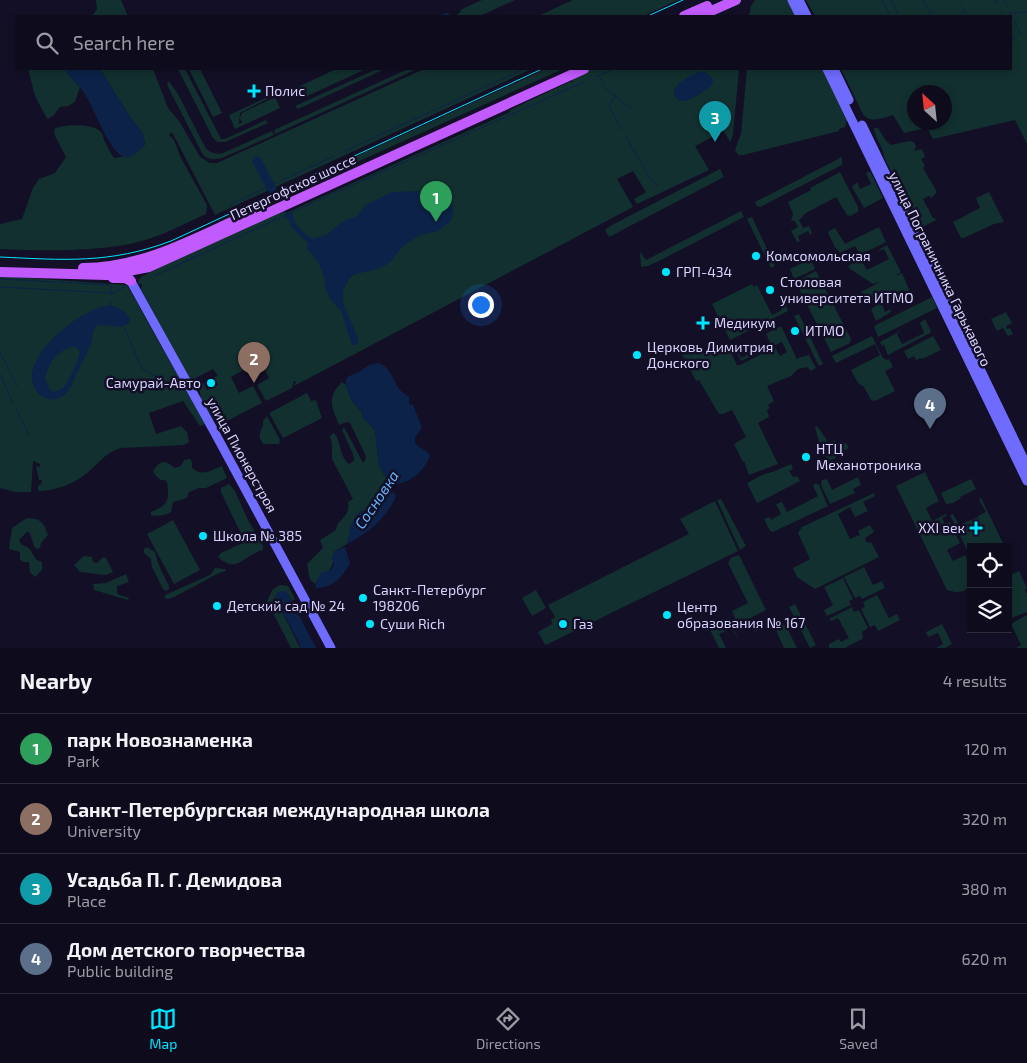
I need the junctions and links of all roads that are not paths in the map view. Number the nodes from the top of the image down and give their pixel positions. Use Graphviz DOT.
graph roads {
  1 [pos="719,0"];
  2 [pos="736,0"];
  3 [pos="792,0"];
  4 [pos="799,0"];
  5 [pos="686,15"];
  6 [pos="702,15"];
  7 [pos="800,15"];
  8 [pos="807,15"];
  9 [pos="568,70"];
  10 [pos="582,70"];
  11 [pos="827,70"];
  12 [pos="834,70"];
  13 [pos="139,261"];
  14 [pos="0,266"];
  15 [pos="111,267"];
  16 [pos="149,267"];
  17 [pos="0,272"];
  18 [pos="129,278"];
  19 [pos="1027,466"];
  20 [pos="1027,481"];
  21 [pos="331,648"];
  1 -- 5 [label="main road"];
  2 -- 6 [label="main road"];
  3 -- 7 [label="street"];
  4 -- 8 [label="street"];
  9 -- 13 [label="main road, Петергофское шоссе"];
  10 -- 16 [label="main road, Петергофское шоссе"];
  11 -- 20 [label="street, улица Пограничника Гарькавого"];
  12 -- 19 [label="street, улица Пограничника Гарькавого"];
  13 -- 15 [label="main road, Петергофское шоссе"];
  13 -- 18 [label="main road"];
  14 -- 15 [label="main road, Петергофское шоссе"];
  15 -- 18 [label="main road"];
  16 -- 18 [label="main road, Петергофское шоссе"];
  16 -- 18 [label="main road"];
  17 -- 18 [label="main road, Петергофское шоссе"];
  18 -- 21 [label="street, улица Пионерстроя"];
}
